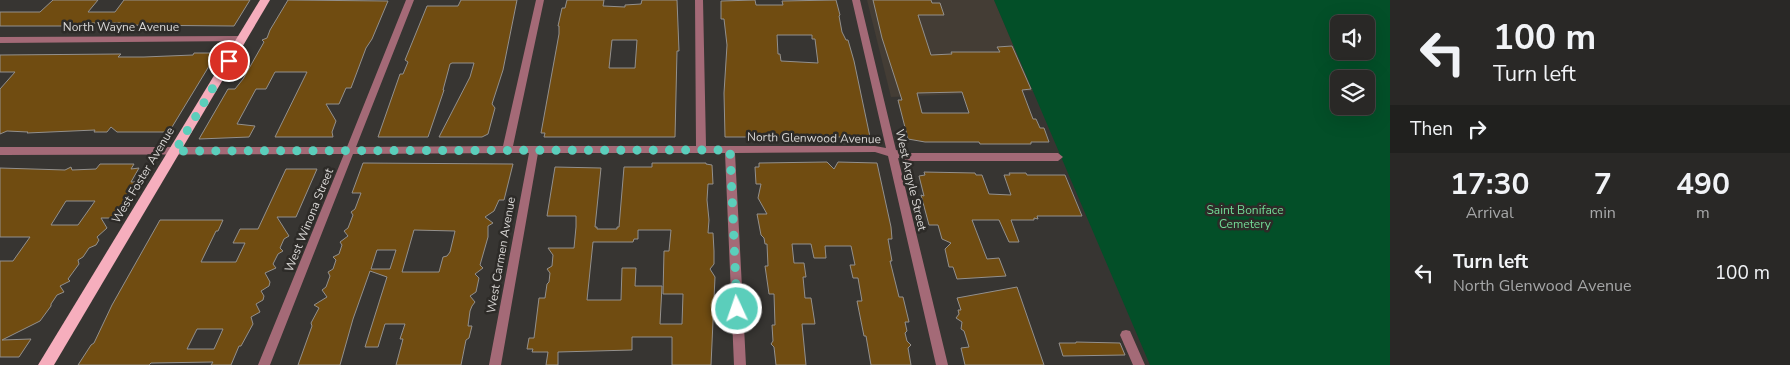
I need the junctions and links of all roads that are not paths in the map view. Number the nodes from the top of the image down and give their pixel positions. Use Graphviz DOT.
graph roads {
  1 [pos="266,0"];
  2 [pos="410,0"];
  3 [pos="540,0"];
  4 [pos="699,0"];
  5 [pos="856,0"];
  6 [pos="242,39"];
  7 [pos="0,40"];
  8 [pos="350,150"];
  9 [pos="507,150"];
  10 [pos="534,150"];
  11 [pos="701,150"];
  12 [pos="730,150"];
  13 [pos="0,151"];
  14 [pos="175,151"];
  15 [pos="892,153"];
  16 [pos="1058,156"];
  17 [pos="1126,335"];
  18 [pos="46,365"];
  19 [pos="264,365"];
  20 [pos="495,365"];
  21 [pos="740,365"];
  22 [pos="942,365"];
  23 [pos="1139,365"];
  1 -- 6 [label="main road, West Foster Avenue"];
  2 -- 8 [label="street, West Winona Street"];
  3 -- 9 [label="street"];
  4 -- 11 [label="street"];
  5 -- 15 [label="street, West Argyle Street"];
  6 -- 7 [label="street, North Wayne Avenue"];
  6 -- 14 [label="main road, West Foster Avenue"];
  8 -- 9 [label="street, North Glenwood Avenue"];
  8 -- 14 [label="street, North Glenwood Avenue"];
  8 -- 19 [label="street, West Winona Street"];
  9 -- 10 [label="street, North Glenwood Avenue"];
  10 -- 11 [label="street, North Glenwood Avenue"];
  10 -- 20 [label="street, West Carmen Avenue"];
  11 -- 12 [label="street, North Glenwood Avenue"];
  12 -- 15 [label="street, North Glenwood Avenue"];
  12 -- 21 [label="street"];
  13 -- 14 [label="street, North Glenwood Avenue"];
  14 -- 18 [label="main road, West Foster Avenue"];
  15 -- 16 [label="street, North Glenwood Avenue"];
  15 -- 22 [label="street, West Argyle Street"];
  17 -- 23 [label="street"];
}
